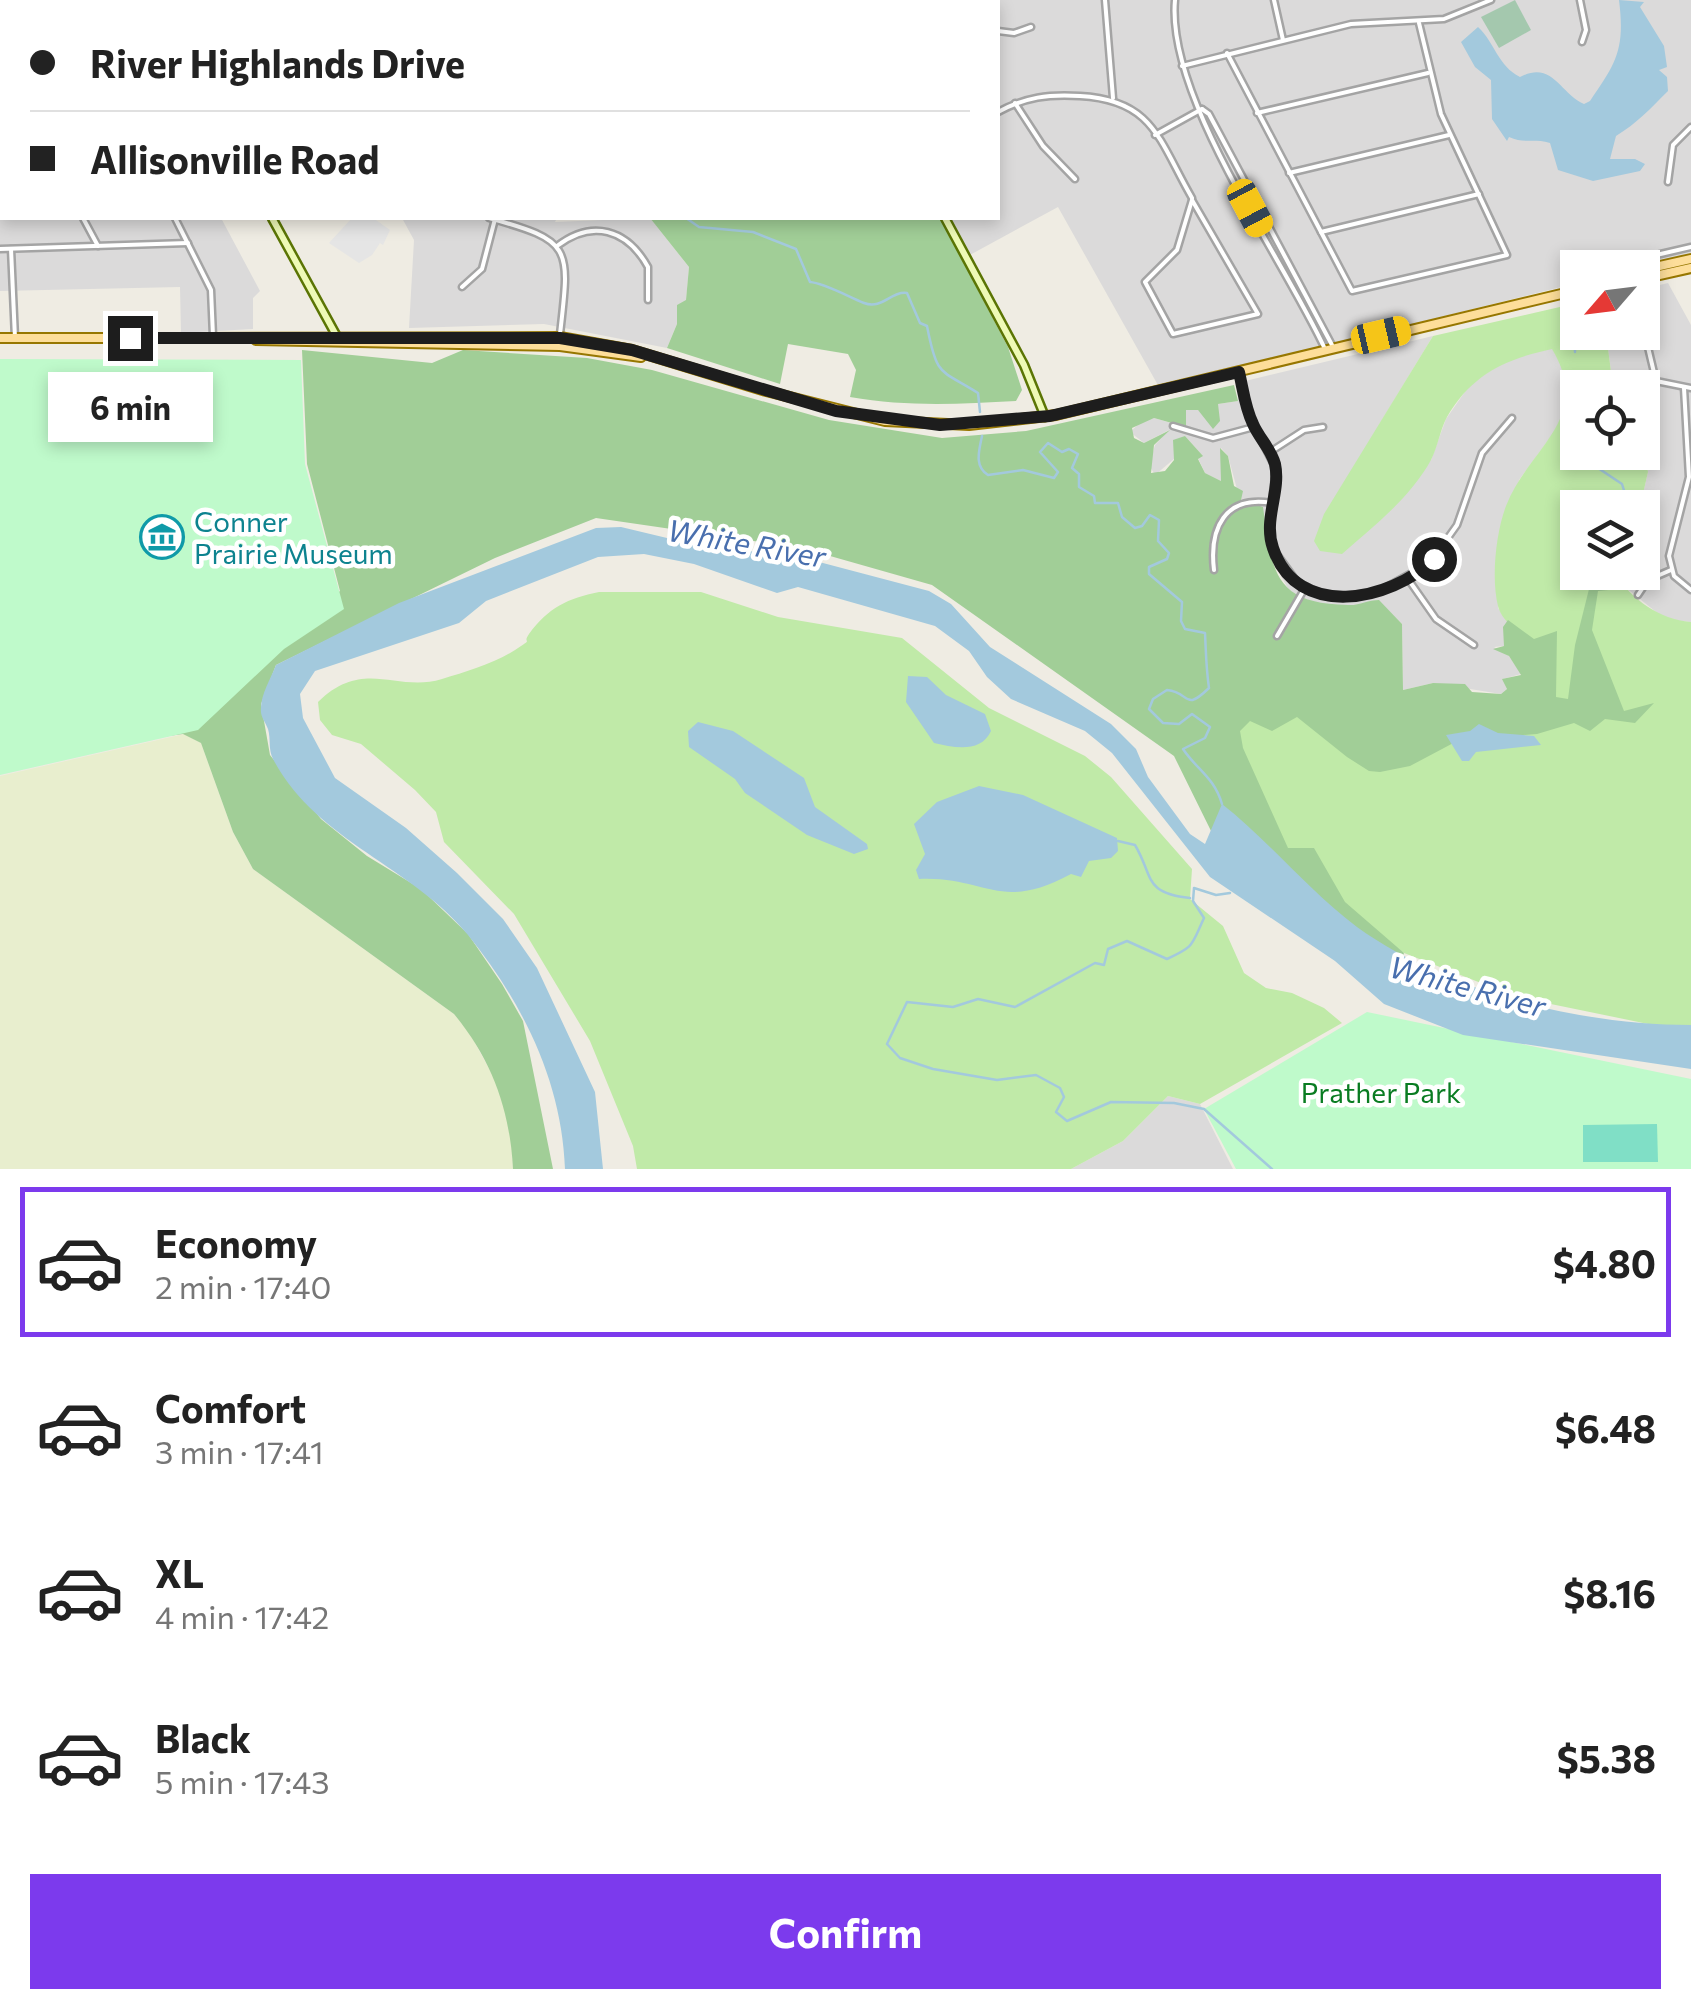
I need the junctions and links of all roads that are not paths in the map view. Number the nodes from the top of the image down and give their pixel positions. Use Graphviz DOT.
graph roads {
  1 [pos="1105,0"];
  2 [pos="1175,0"];
  3 [pos="1274,0"];
  4 [pos="1491,0"];
  5 [pos="1580,0"];
  6 [pos="1418,23"];
  7 [pos="1030,27"];
  8 [pos="1000,31"];
  9 [pos="1284,40"];
  10 [pos="1582,42"];
  11 [pos="1228,53"];
  12 [pos="1182,66"];
  13 [pos="1428,73"];
  14 [pos="1113,98"];
  15 [pos="1015,103"];
  16 [pos="1202,109"];
  17 [pos="1000,111"];
  18 [pos="1256,113"];
  19 [pos="1691,128"];
  20 [pos="1155,135"];
  21 [pos="1449,135"];
  22 [pos="1289,173"];
  23 [pos="1075,179"];
  24 [pos="1668,182"];
  25 [pos="1479,194"];
  26 [pos="1192,200"];
  27 [pos="84,220"];
  28 [pos="175,220"];
  29 [pos="273,220"];
  30 [pos="492,220"];
  31 [pos="499,220"];
  32 [pos="946,220"];
  33 [pos="1320,232"];
  34 [pos="188,243"];
  35 [pos="98,246"];
  36 [pos="557,246"];
  37 [pos="1691,247"];
  38 [pos="0,249"];
  39 [pos="11,249"];
  40 [pos="1660,254"];
  41 [pos="1691,258"];
  42 [pos="1660,266"];
  43 [pos="1691,268"];
  44 [pos="1660,275"];
  45 [pos="462,287"];
  46 [pos="1560,294"];
  47 [pos="648,300"];
  48 [pos="336,335"];
  49 [pos="210,337"];
  50 [pos="0,338"];
  51 [pos="15,338"];
  52 [pos="560,338"];
  53 [pos="1329,348"];
  54 [pos="1649,350"];
  55 [pos="651,357"];
  56 [pos="1239,372"];
  57 [pos="1688,388"];
  58 [pos="1046,416"];
  59 [pos="1512,418"];
  60 [pos="1172,426"];
  61 [pos="1323,426"];
  62 [pos="1254,427"];
  63 [pos="1270,452"];
  64 [pos="1690,487"];
  65 [pos="1272,503"];
  66 [pos="1214,570"];
  67 [pos="1672,570"];
  68 [pos="1408,579"];
  69 [pos="1306,588"];
  70 [pos="1691,590"];
  71 [pos="1638,595"];
  72 [pos="1277,636"];
  73 [pos="1474,644"];
  1 -- 14 [label="street"];
  2 -- 12 [label="street"];
  3 -- 9 [label="street"];
  4 -- 6 [label="street"];
  5 -- 10 [label="street"];
  6 -- 9 [label="street"];
  6 -- 13 [label="street"];
  7 -- 8 [label="street"];
  9 -- 11 [label="street"];
  11 -- 12 [label="street"];
  11 -- 18 [label="street"];
  12 -- 16 [label="street"];
  13 -- 18 [label="street"];
  13 -- 21 [label="street"];
  14 -- 15 [label="street"];
  14 -- 20 [label="street"];
  15 -- 17 [label="street"];
  15 -- 23 [label="street"];
  16 -- 20 [label="street"];
  16 -- 53 [label="street"];
  18 -- 22 [label="street"];
  19 -- 24 [label="street"];
  20 -- 26 [label="street"];
  21 -- 22 [label="street"];
  21 -- 25 [label="street"];
  22 -- 33 [label="street"];
  25 -- 33 [label="street"];
  25 -- 33 [label="street"];
  26 -- 26 [label="street"];
  27 -- 35 [label="street"];
  28 -- 34 [label="street"];
  29 -- 48 [label="main road"];
  30 -- 45 [label="street"];
  31 -- 36 [label="street"];
  32 -- 58 [label="main road"];
  34 -- 35 [label="street"];
  34 -- 49 [label="street"];
  35 -- 39 [label="street"];
  36 -- 47 [label="street"];
  36 -- 52 [label="street"];
  37 -- 40 [label="street"];
  38 -- 39 [label="street"];
  39 -- 51 [label="street"];
  41 -- 42 [label="main road"];
  43 -- 44 [label="main road"];
  46 -- 53 [label="main road"];
  48 -- 49 [label="main road"];
  48 -- 52 [label="main road"];
  49 -- 51 [label="main road"];
  49 -- 55 [label="main road"];
  50 -- 51 [label="main road"];
  52 -- 55 [label="main road"];
  53 -- 56 [label="main road"];
  54 -- 57 [label="street"];
  55 -- 58 [label="main road"];
  56 -- 58 [label="main road"];
  56 -- 62 [label="street"];
  57 -- 64 [label="street"];
  59 -- 68 [label="street"];
  60 -- 62 [label="street"];
  61 -- 63 [label="street"];
  62 -- 63 [label="street"];
  63 -- 65 [label="street"];
  64 -- 67 [label="street"];
  65 -- 66 [label="street"];
  65 -- 69 [label="street"];
  67 -- 70 [label="street"];
  67 -- 71 [label="street"];
  68 -- 69 [label="street"];
  68 -- 73 [label="street"];
  69 -- 72 [label="street"];
}
